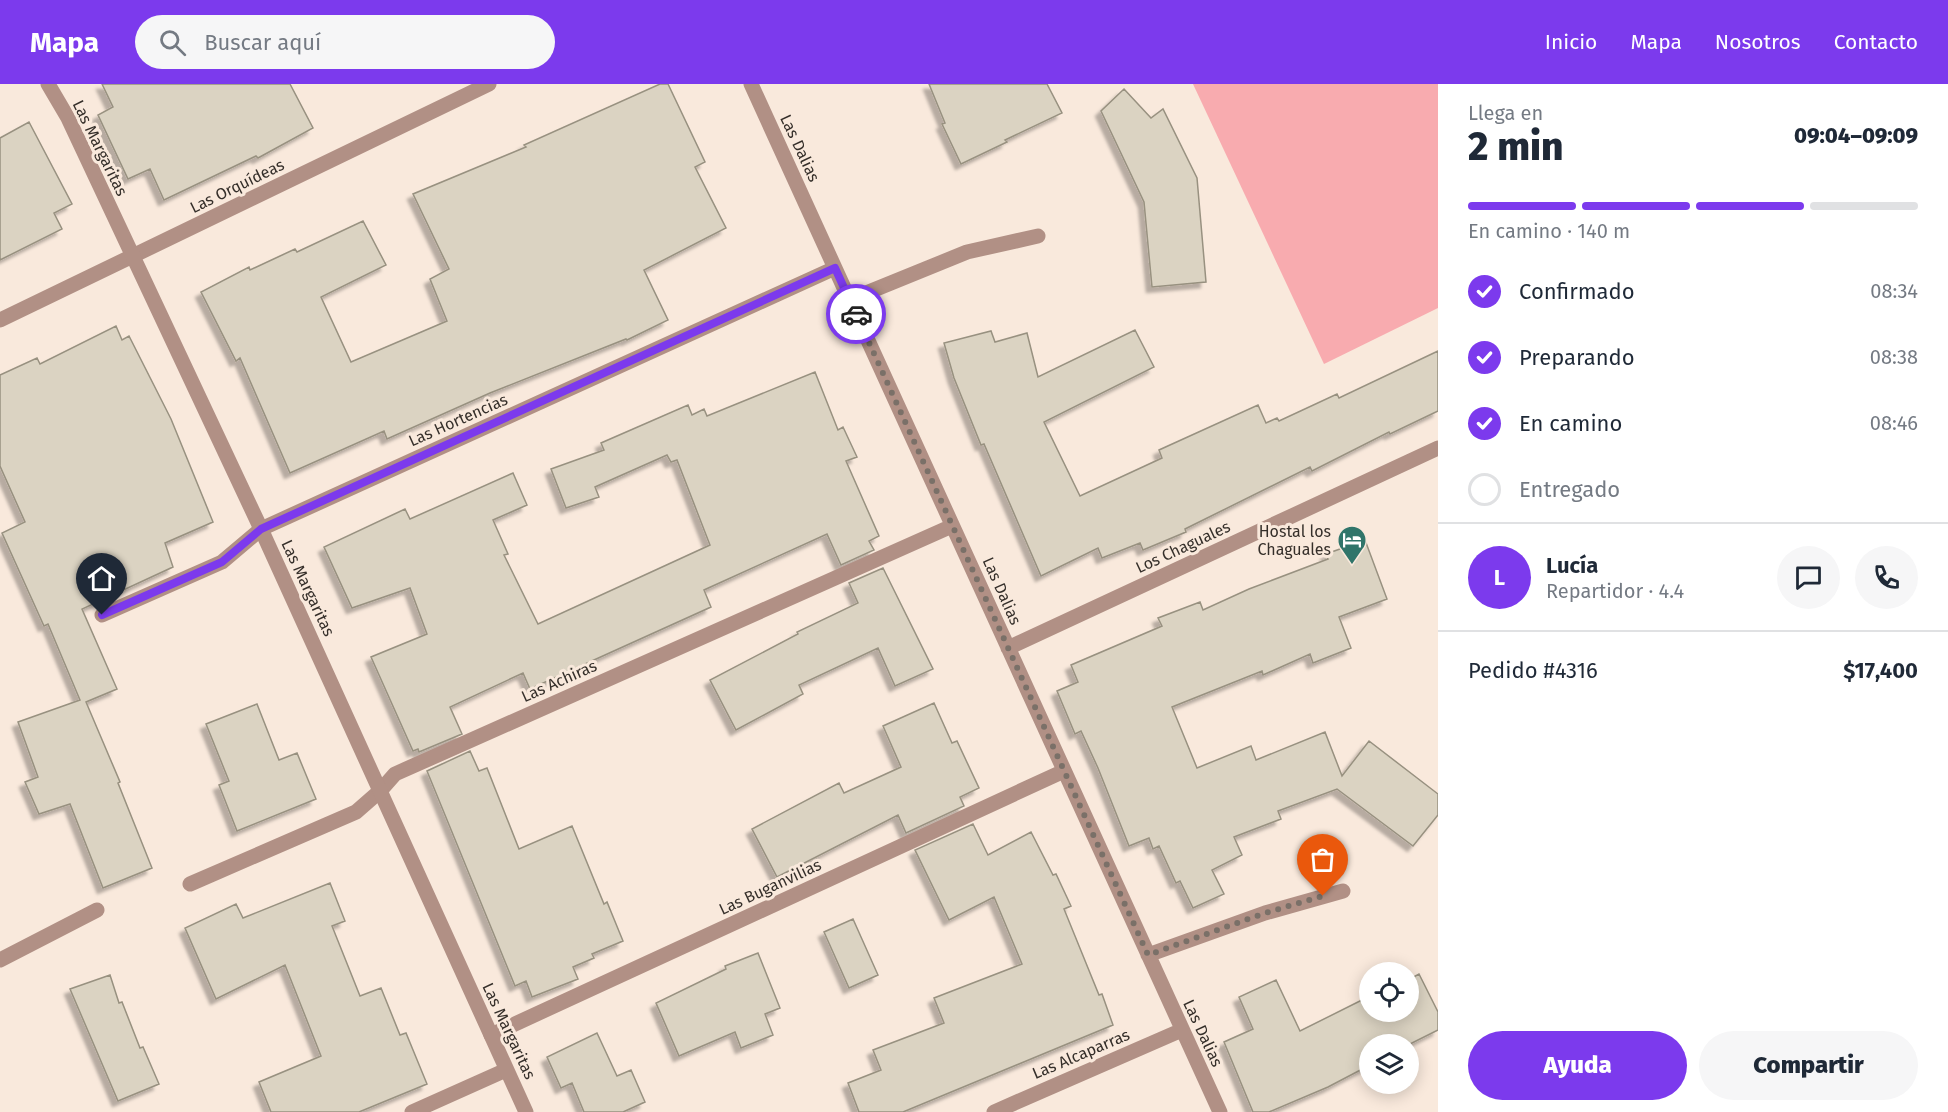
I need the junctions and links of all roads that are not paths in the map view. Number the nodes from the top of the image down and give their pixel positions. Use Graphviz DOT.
graph roads {
  1 [pos="48,84"];
  2 [pos="489,84"];
  3 [pos="751,84"];
  4 [pos="1038,236"];
  5 [pos="132,256"];
  6 [pos="835,268"];
  7 [pos="849,300"];
  8 [pos="0,320"];
  9 [pos="1438,448"];
  10 [pos="952,526"];
  11 [pos="261,529"];
  12 [pos="102,615"];
  13 [pos="1008,648"];
  14 [pos="1065,771"];
  15 [pos="380,790"];
  16 [pos="190,884"];
  17 [pos="1343,891"];
  18 [pos="97,910"];
  19 [pos="1148,955"];
  20 [pos="0,960"];
  21 [pos="1182,1030"];
  22 [pos="490,1035"];
  23 [pos="506,1070"];
  24 [pos="412,1112"];
  25 [pos="526,1112"];
  26 [pos="994,1112"];
  27 [pos="1220,1112"];
  1 -- 5 [label="street, Las Margaritas"];
  2 -- 5 [label="street, Las Orquídeas"];
  3 -- 6 [label="street, Las Dalias"];
  4 -- 7 [label="street"];
  5 -- 8 [label="street, Las Orquídeas"];
  5 -- 11 [label="street, Las Margaritas"];
  6 -- 7 [label="street, Las Dalias"];
  6 -- 11 [label="street, Las Hortencias"];
  7 -- 10 [label="street, Las Dalias"];
  9 -- 13 [label="street, Los Chaguales"];
  10 -- 13 [label="street, Las Dalias"];
  10 -- 15 [label="street, Las Achiras"];
  11 -- 12 [label="street, Las Hortencias"];
  11 -- 15 [label="street, Las Margaritas"];
  13 -- 14 [label="street, Las Dalias"];
  14 -- 19 [label="street, Las Dalias"];
  14 -- 22 [label="street, Las Buganvilias"];
  15 -- 16 [label="street, Las Achiras"];
  15 -- 22 [label="street, Las Margaritas"];
  17 -- 19 [label="street"];
  18 -- 20 [label="street"];
  19 -- 21 [label="street, Las Dalias"];
  21 -- 26 [label="street, Las Alcaparras"];
  21 -- 27 [label="street, Las Dalias"];
  22 -- 23 [label="street, Las Margaritas"];
  23 -- 24 [label="street"];
  23 -- 25 [label="street, Las Margaritas"];
}
